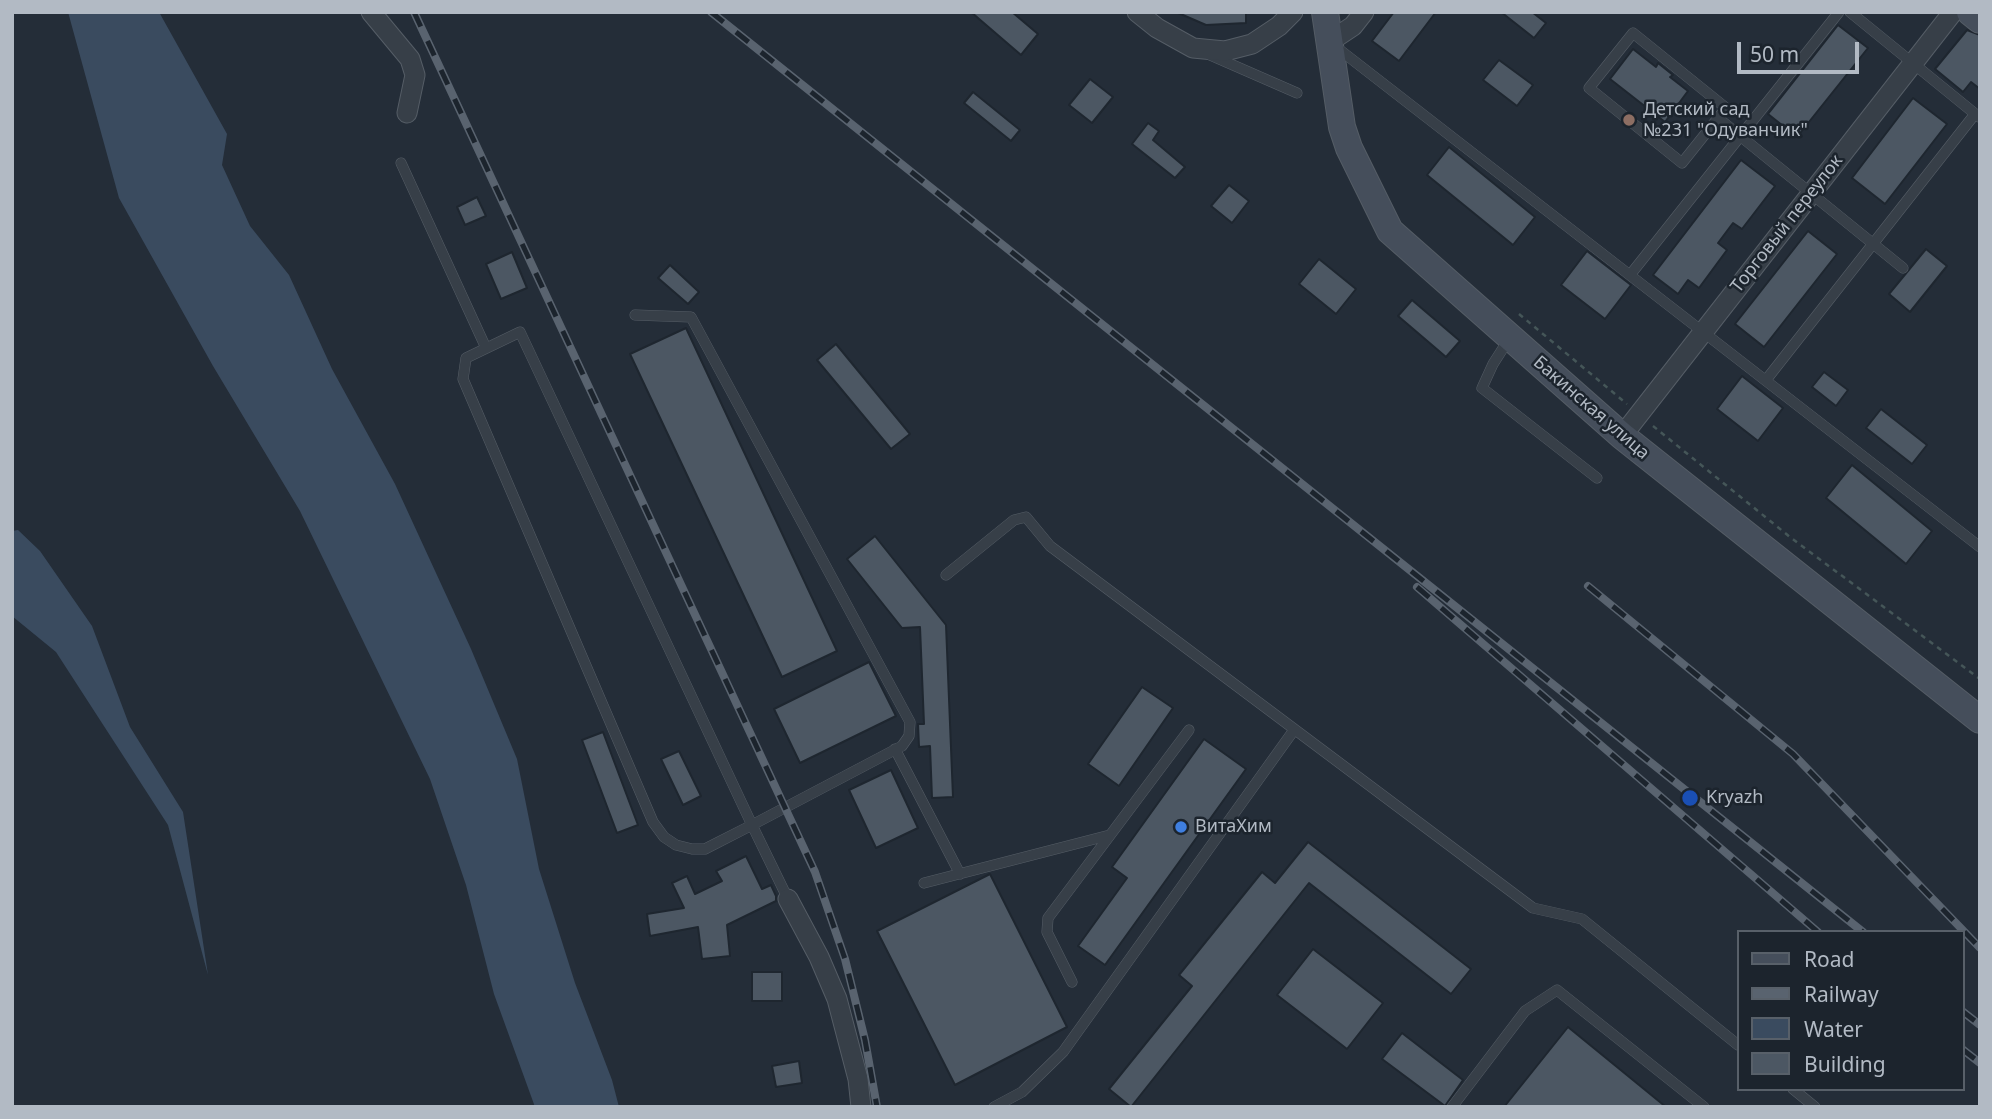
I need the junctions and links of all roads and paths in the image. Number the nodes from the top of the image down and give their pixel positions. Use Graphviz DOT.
graph roads {
  1 [pos="371,12"];
  2 [pos="1137,12"];
  3 [pos="1293,12"];
  4 [pos="1325,12"];
  5 [pos="1364,12"];
  6 [pos="1839,12"];
  7 [pos="1850,12"];
  8 [pos="1953,12"];
  9 [pos="1970,12"];
  10 [pos="1980,20"];
  11 [pos="1328,42"];
  12 [pos="1193,48"];
  13 [pos="1913,64"];
  14 [pos="1297,93"];
  15 [pos="407,113"];
  16 [pos="1978,116"];
  17 [pos="1718,118"];
  18 [pos="1741,137"];
  19 [pos="401,163"];
  20 [pos="1811,193"];
  21 [pos="1873,244"];
  22 [pos="1903,268"];
  23 [pos="1630,275"];
  24 [pos="1514,310"];
  25 [pos="635,315"];
  26 [pos="1703,331"];
  27 [pos="1509,338"];
  28 [pos="486,348"];
  29 [pos="1766,380"];
  30 [pos="1638,413"];
  31 [pos="1622,436"];
  32 [pos="1597,478"];
  33 [pos="1980,547"];
  34 [pos="946,575"];
  35 [pos="1980,679"];
  36 [pos="1980,720"];
  37 [pos="1189,730"];
  38 [pos="1294,730"];
  39 [pos="895,749"];
  40 [pos="752,825"];
  41 [pos="1110,835"];
  42 [pos="960,874"];
  43 [pos="924,883"];
  44 [pos="789,899"];
  45 [pos="1072,982"];
  46 [pos="1736,1043"];
  47 [pos="1795,1091"];
  48 [pos="860,1107"];
  49 [pos="994,1107"];
  50 [pos="1451,1107"];
  51 [pos="1704,1107"];
  52 [pos="1815,1107"];
  1 -- 15 [label="street"];
  2 -- 12 [label="street"];
  3 -- 12 [label="street"];
  4 -- 11 [label="main road, Бакинская улица"];
  5 -- 11 [label="street"];
  6 -- 18 [label="lane"];
  7 -- 13 [label="lane"];
  8 -- 13 [label="street, Торговый переулок"];
  9 -- 10 [label="main road"];
  11 -- 23 [label="lane"];
  11 -- 27 [label="main road, Бакинская улица"];
  12 -- 14 [label="lane"];
  13 -- 16 [label="lane"];
  13 -- 20 [label="street, Торговый переулок"];
  16 -- 21 [label="lane"];
  17 -- 17 [label="lane"];
  17 -- 18 [label="lane"];
  18 -- 20 [label="lane"];
  18 -- 23 [label="lane"];
  19 -- 28 [label="lane"];
  20 -- 21 [label="lane"];
  20 -- 26 [label="street, Торговый переулок"];
  21 -- 22 [label="lane"];
  21 -- 29 [label="lane"];
  23 -- 26 [label="lane"];
  24 -- 30 [label="path"];
  25 -- 39 [label="lane"];
  26 -- 29 [label="lane"];
  26 -- 30 [label="street, Торговый переулок"];
  27 -- 31 [label="main road, Бакинская улица"];
  27 -- 32 [label="lane"];
  28 -- 40 [label="lane"];
  28 -- 40 [label="lane"];
  29 -- 33 [label="lane"];
  30 -- 31 [label="street, Торговый переулок"];
  30 -- 35 [label="path"];
  31 -- 36 [label="main road, Бакинская улица"];
  34 -- 38 [label="lane"];
  37 -- 41 [label="lane"];
  38 -- 46 [label="lane"];
  38 -- 49 [label="lane"];
  39 -- 40 [label="lane"];
  39 -- 42 [label="lane"];
  40 -- 44 [label="lane"];
  41 -- 42 [label="lane"];
  41 -- 45 [label="lane"];
  42 -- 43 [label="lane"];
  44 -- 48 [label="street"];
  47 -- 52 [label="lane"];
  50 -- 51 [label="lane"];
}
